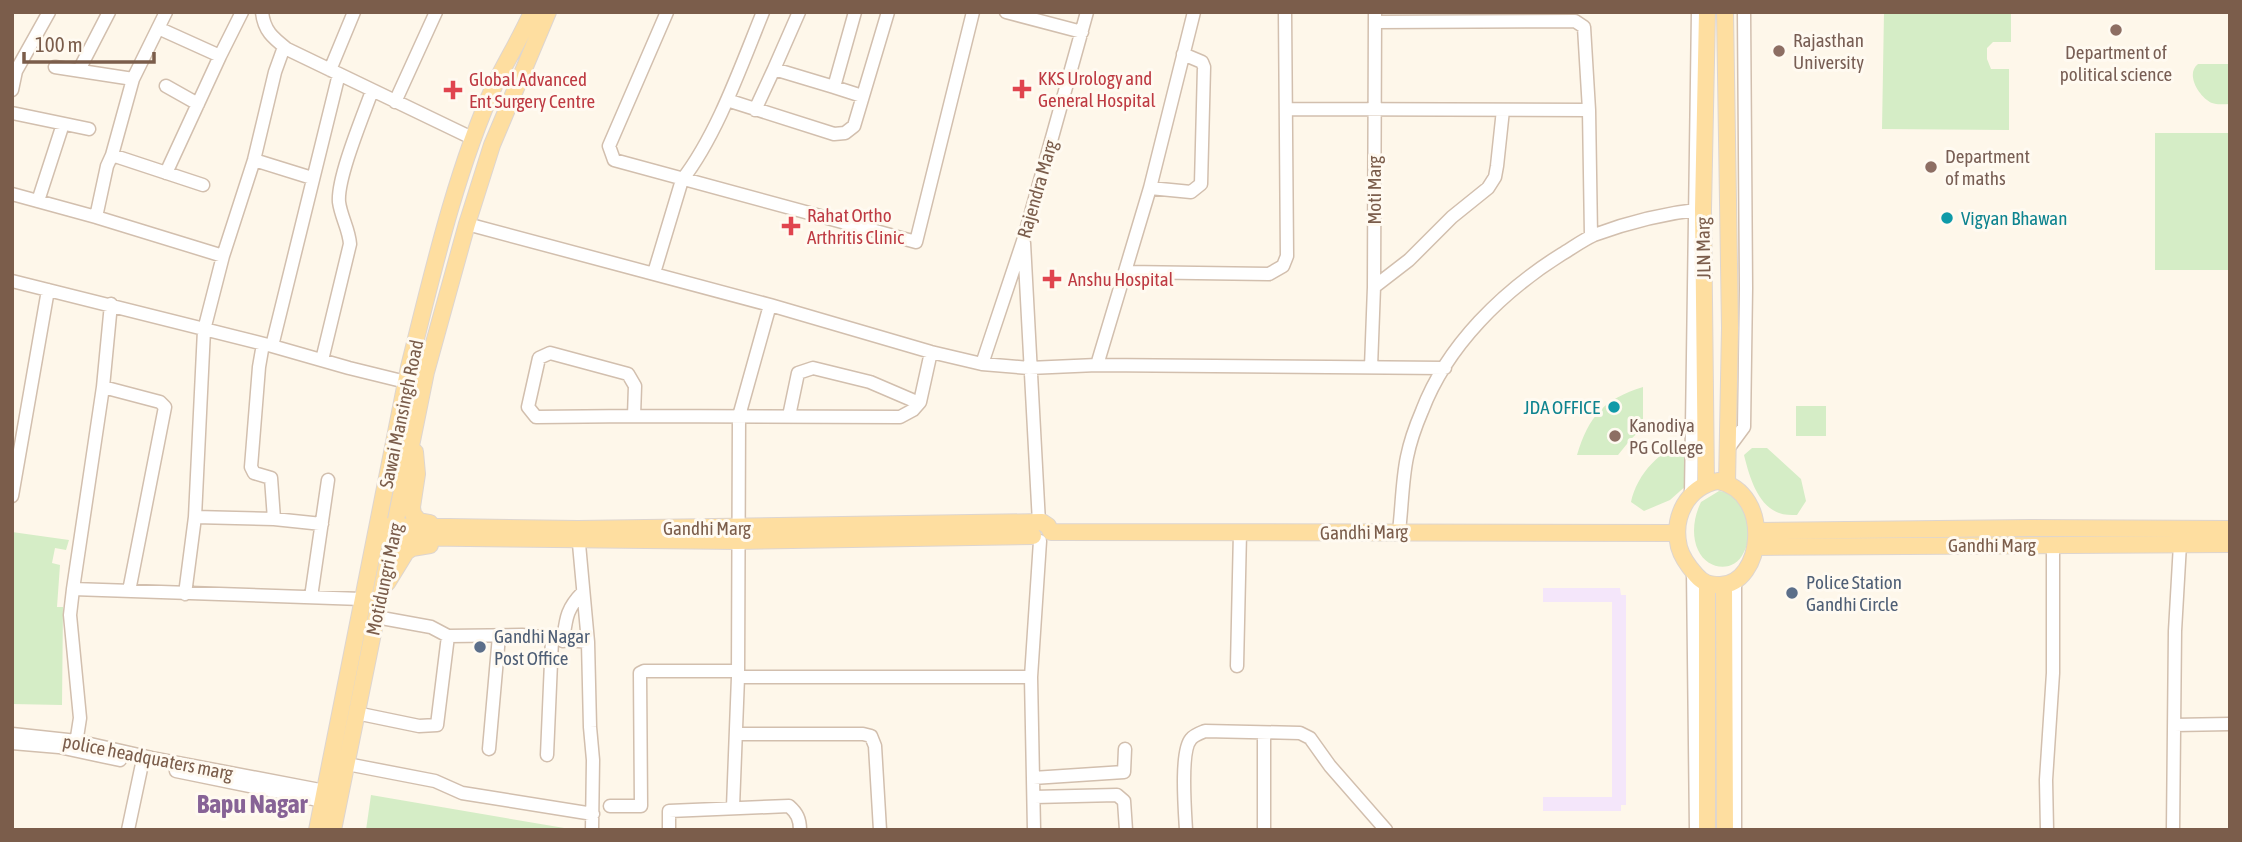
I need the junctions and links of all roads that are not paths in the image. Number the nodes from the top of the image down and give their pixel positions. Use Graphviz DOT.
graph roads {
  1 [pos="49,12"];
  2 [pos="109,12"];
  3 [pos="166,12"];
  4 [pos="245,12"];
  5 [pos="354,12"];
  6 [pos="436,12"];
  7 [pos="532,12"];
  8 [pos="548,12"];
  9 [pos="667,12"];
  10 [pos="763,12"];
  11 [pos="799,12"];
  12 [pos="855,12"];
  13 [pos="888,12"];
  14 [pos="974,12"];
  15 [pos="1006,12"];
  16 [pos="1087,12"];
  17 [pos="1194,12"];
  18 [pos="1285,12"];
  19 [pos="1698,12"];
  20 [pos="1707,12"];
  21 [pos="1725,12"];
  22 [pos="1744,12"];
  23 [pos="262,15"];
  24 [pos="1375,17"];
  25 [pos="158,28"];
  26 [pos="1082,32"];
  27 [pos="284,47"];
  28 [pos="1183,54"];
  29 [pos="220,56"];
  30 [pos="55,67"];
  31 [pos="774,69"];
  32 [pos="79,70"];
  33 [pos="334,72"];
  34 [pos="133,79"];
  35 [pos="166,86"];
  36 [pos="834,87"];
  37 [pos="12,90"];
  38 [pos="372,91"];
  39 [pos="862,96"];
  40 [pos="727,100"];
  41 [pos="395,102"];
  42 [pos="198,104"];
  43 [pos="1286,109"];
  44 [pos="1374,109"];
  45 [pos="755,110"];
  46 [pos="1503,110"];
  47 [pos="1589,110"];
  48 [pos="12,113"];
  49 [pos="63,124"];
  50 [pos="89,129"];
  51 [pos="474,139"];
  52 [pos="112,155"];
  53 [pos="254,160"];
  54 [pos="166,173"];
  55 [pos="313,178"];
  56 [pos="682,180"];
  57 [pos="203,185"];
  58 [pos="1150,188"];
  59 [pos="12,194"];
  60 [pos="38,201"];
  61 [pos="1699,209"];
  62 [pos="96,217"];
  63 [pos="467,225"];
  64 [pos="1591,236"];
  65 [pos="1024,238"];
  66 [pos="223,256"];
  67 [pos="1126,272"];
  68 [pos="654,273"];
  69 [pos="12,281"];
  70 [pos="1374,287"];
  71 [pos="48,290"];
  72 [pos="111,304"];
  73 [pos="770,305"];
  74 [pos="204,330"];
  75 [pos="268,345"];
  76 [pos="931,352"];
  77 [pos="322,360"];
  78 [pos="982,364"];
  79 [pos="1097,365"];
  80 [pos="1371,367"];
  81 [pos="1029,368"];
  82 [pos="1445,368"];
  83 [pos="406,382"];
  84 [pos="103,387"];
  85 [pos="919,403"];
  86 [pos="634,416"];
  87 [pos="739,416"];
  88 [pos="789,416"];
  89 [pos="411,440"];
  90 [pos="1727,450"];
  91 [pos="328,480"];
  92 [pos="1706,483"];
  93 [pos="1727,483"];
  94 [pos="1691,494"];
  95 [pos="12,496"];
  96 [pos="195,517"];
  97 [pos="274,519"];
  98 [pos="322,524"];
  99 [pos="441,526"];
  100 [pos="2230,529"];
  101 [pos="1040,531"];
  102 [pos="1399,531"];
  103 [pos="377,532"];
  104 [pos="394,532"];
  105 [pos="1240,532"];
  106 [pos="1678,533"];
  107 [pos="578,534"];
  108 [pos="737,534"];
  109 [pos="478,539"];
  110 [pos="1755,539"];
  111 [pos="2180,544"];
  112 [pos="2230,544"];
  113 [pos="2053,545"];
  114 [pos="1693,571"];
  115 [pos="1730,583"];
  116 [pos="1707,584"];
  117 [pos="73,589"];
  118 [pos="129,591"];
  119 [pos="381,592"];
  120 [pos="583,592"];
  121 [pos="185,594"];
  122 [pos="311,597"];
  123 [pos="362,599"];
  124 [pos="376,617"];
  125 [pos="448,636"];
  126 [pos="499,636"];
  127 [pos="557,640"];
  128 [pos="587,642"];
  129 [pos="1237,666"];
  130 [pos="738,674"];
  131 [pos="1031,677"];
  132 [pos="356,713"];
  133 [pos="2230,724"];
  134 [pos="2174,725"];
  135 [pos="1264,733"];
  136 [pos="12,734"];
  137 [pos="737,734"];
  138 [pos="12,743"];
  139 [pos="76,746"];
  140 [pos="489,749"];
  141 [pos="1125,749"];
  142 [pos="547,755"];
  143 [pos="142,764"];
  144 [pos="347,764"];
  145 [pos="1033,778"];
  146 [pos="324,796"];
  147 [pos="1034,796"];
  148 [pos="610,806"];
  149 [pos="733,807"];
  150 [pos="593,814"];
  151 [pos="128,830"];
  152 [pos="317,830"];
  153 [pos="333,830"];
  154 [pos="592,830"];
  155 [pos="669,830"];
  156 [pos="800,830"];
  157 [pos="880,830"];
  158 [pos="1034,830"];
  159 [pos="1126,830"];
  160 [pos="1186,830"];
  161 [pos="1264,830"];
  162 [pos="1386,830"];
  163 [pos="1696,830"];
  164 [pos="1707,830"];
  165 [pos="1725,830"];
  166 [pos="1735,830"];
  167 [pos="2047,830"];
  168 [pos="2174,830"];
  1 -- 37 [label="street"];
  2 -- 32 [label="street"];
  3 -- 25 [label="street"];
  4 -- 23 [label="street"];
  4 -- 29 [label="street"];
  5 -- 33 [label="street"];
  6 -- 41 [label="street"];
  7 -- 51 [label="main road, Sawai Mansingh Road"];
  8 -- 63 [label="main road, Motidungri Marg"];
  9 -- 56 [label="street"];
  10 -- 40 [label="street"];
  11 -- 31 [label="street"];
  12 -- 36 [label="street"];
  13 -- 39 [label="street"];
  14 -- 56 [label="street"];
  15 -- 26 [label="street"];
  16 -- 26 [label="street, Rajendra Marg"];
  17 -- 28 [label="street"];
  18 -- 43 [label="street"];
  19 -- 61 [label="street"];
  20 -- 61 [label="main road, JLN Marg"];
  21 -- 90 [label="main road, JLN Marg"];
  22 -- 90 [label="street"];
  23 -- 27 [label="street"];
  24 -- 44 [label="street, Moti Marg"];
  24 -- 47 [label="street"];
  25 -- 29 [label="street"];
  25 -- 34 [label="street"];
  26 -- 65 [label="street, Rajendra Marg"];
  27 -- 33 [label="street"];
  27 -- 53 [label="street"];
  28 -- 58 [label="street"];
  28 -- 58 [label="street"];
  29 -- 42 [label="street"];
  30 -- 32 [label="street"];
  31 -- 36 [label="street"];
  31 -- 45 [label="street"];
  32 -- 34 [label="street"];
  33 -- 38 [label="street"];
  33 -- 55 [label="street"];
  34 -- 52 [label="street"];
  35 -- 42 [label="street"];
  36 -- 39 [label="street"];
  38 -- 41 [label="street"];
  38 -- 77 [label="street"];
  39 -- 45 [label="street"];
  40 -- 45 [label="street"];
  40 -- 56 [label="street"];
  41 -- 51 [label="street"];
  42 -- 54 [label="street"];
  43 -- 44 [label="street"];
  43 -- 67 [label="street"];
  44 -- 46 [label="street"];
  44 -- 70 [label="street, Moti Marg"];
  46 -- 47 [label="street"];
  46 -- 70 [label="street"];
  47 -- 64 [label="street"];
  48 -- 49 [label="street"];
  49 -- 50 [label="street"];
  49 -- 60 [label="street"];
  51 -- 83 [label="main road, Sawai Mansingh Road"];
  52 -- 54 [label="street"];
  52 -- 62 [label="street"];
  53 -- 55 [label="street"];
  53 -- 66 [label="street"];
  54 -- 57 [label="street"];
  55 -- 75 [label="street"];
  56 -- 68 [label="street"];
  58 -- 67 [label="street"];
  59 -- 60 [label="street"];
  60 -- 62 [label="street"];
  61 -- 64 [label="street"];
  61 -- 92 [label="main road, JLN Marg"];
  61 -- 94 [label="street"];
  62 -- 66 [label="street"];
  63 -- 68 [label="street"];
  63 -- 89 [label="main road, Motidungri Marg"];
  64 -- 82 [label="street"];
  65 -- 78 [label="street, Rajendra Marg"];
  65 -- 81 [label="street"];
  66 -- 74 [label="street"];
  67 -- 79 [label="street"];
  68 -- 73 [label="street"];
  69 -- 71 [label="street"];
  70 -- 80 [label="street, Moti Marg"];
  71 -- 72 [label="street"];
  71 -- 95 [label="street"];
  72 -- 74 [label="street"];
  72 -- 84 [label="street"];
  73 -- 76 [label="street"];
  73 -- 87 [label="street"];
  74 -- 75 [label="street"];
  74 -- 96 [label="street"];
  75 -- 77 [label="street"];
  75 -- 97 [label="street"];
  76 -- 78 [label="street"];
  76 -- 85 [label="street"];
  77 -- 83 [label="street"];
  78 -- 81 [label="street"];
  79 -- 80 [label="street"];
  79 -- 81 [label="street"];
  80 -- 82 [label="street"];
  81 -- 101 [label="street"];
  82 -- 102 [label="street"];
  83 -- 103 [label="main road, Sawai Mansingh Road"];
  84 -- 117 [label="street"];
  84 -- 118 [label="street"];
  85 -- 88 [label="street"];
  85 -- 88 [label="street"];
  86 -- 86 [label="street"];
  86 -- 87 [label="street"];
  87 -- 88 [label="street"];
  87 -- 108 [label="street"];
  89 -- 99 [label="main road"];
  89 -- 104 [label="main road, Motidungri Marg"];
  90 -- 93 [label="main road, JLN Marg"];
  91 -- 98 [label="street"];
  92 -- 93 [label="main road"];
  92 -- 94 [label="main road"];
  93 -- 110 [label="main road"];
  94 -- 106 [label="main road"];
  96 -- 97 [label="street"];
  96 -- 121 [label="street"];
  97 -- 98 [label="street"];
  98 -- 122 [label="street"];
  99 -- 104 [label="main road"];
  99 -- 107 [label="main road"];
  100 -- 110 [label="main road, Gandhi Marg"];
  101 -- 105 [label="main road, Gandhi Marg"];
  101 -- 108 [label="main road, Gandhi Marg"];
  101 -- 131 [label="street"];
  102 -- 105 [label="main road, Gandhi Marg"];
  102 -- 106 [label="main road, Gandhi Marg"];
  103 -- 104 [label="main road"];
  103 -- 123 [label="main road, Sawai Mansingh Road"];
  104 -- 109 [label="main road"];
  104 -- 119 [label="main road, Motidungri Marg"];
  105 -- 129 [label="street"];
  106 -- 114 [label="main road"];
  107 -- 108 [label="main road, Gandhi Marg"];
  107 -- 109 [label="main road"];
  107 -- 120 [label="street"];
  108 -- 130 [label="street"];
  109 -- 119 [label="main road"];
  110 -- 113 [label="main road, Gandhi Marg"];
  110 -- 115 [label="main road"];
  111 -- 112 [label="main road, Gandhi Marg"];
  111 -- 113 [label="main road, Gandhi Marg"];
  111 -- 134 [label="street"];
  113 -- 167 [label="street"];
  114 -- 116 [label="main road"];
  114 -- 163 [label="street"];
  115 -- 116 [label="main road"];
  115 -- 165 [label="main road"];
  115 -- 166 [label="street"];
  116 -- 164 [label="main road"];
  117 -- 118 [label="street"];
  117 -- 139 [label="street"];
  118 -- 121 [label="street"];
  119 -- 124 [label="main road, Motidungri Marg"];
  120 -- 127 [label="street"];
  120 -- 128 [label="street"];
  121 -- 122 [label="street"];
  122 -- 123 [label="street"];
  123 -- 146 [label="main road, Sawai Mansingh Road"];
  124 -- 125 [label="street"];
  124 -- 132 [label="main road, Motidungri Marg"];
  125 -- 126 [label="street"];
  125 -- 132 [label="street"];
  126 -- 127 [label="street"];
  126 -- 140 [label="street"];
  127 -- 128 [label="street"];
  127 -- 142 [label="street"];
  128 -- 150 [label="street"];
  130 -- 131 [label="street"];
  130 -- 137 [label="street"];
  130 -- 148 [label="street"];
  131 -- 145 [label="street"];
  132 -- 144 [label="main road, Motidungri Marg"];
  133 -- 134 [label="street"];
  134 -- 168 [label="street"];
  135 -- 160 [label="street"];
  135 -- 161 [label="street"];
  135 -- 162 [label="street"];
  136 -- 139 [label="street, police headquaters marg"];
  137 -- 149 [label="street"];
  137 -- 157 [label="street"];
  138 -- 139 [label="street, police headquaters marg"];
  139 -- 143 [label="street, police headquaters marg"];
  139 -- 146 [label="street, police headquaters marg"];
  141 -- 145 [label="street"];
  143 -- 146 [label="street, police headquaters marg"];
  143 -- 151 [label="street"];
  144 -- 150 [label="street"];
  144 -- 153 [label="main road, Motidungri Marg"];
  145 -- 147 [label="street"];
  146 -- 152 [label="main road, Sawai Mansingh Road"];
  147 -- 158 [label="street"];
  147 -- 159 [label="street"];
  149 -- 155 [label="street"];
  149 -- 156 [label="street"];
  150 -- 154 [label="street"];
}
